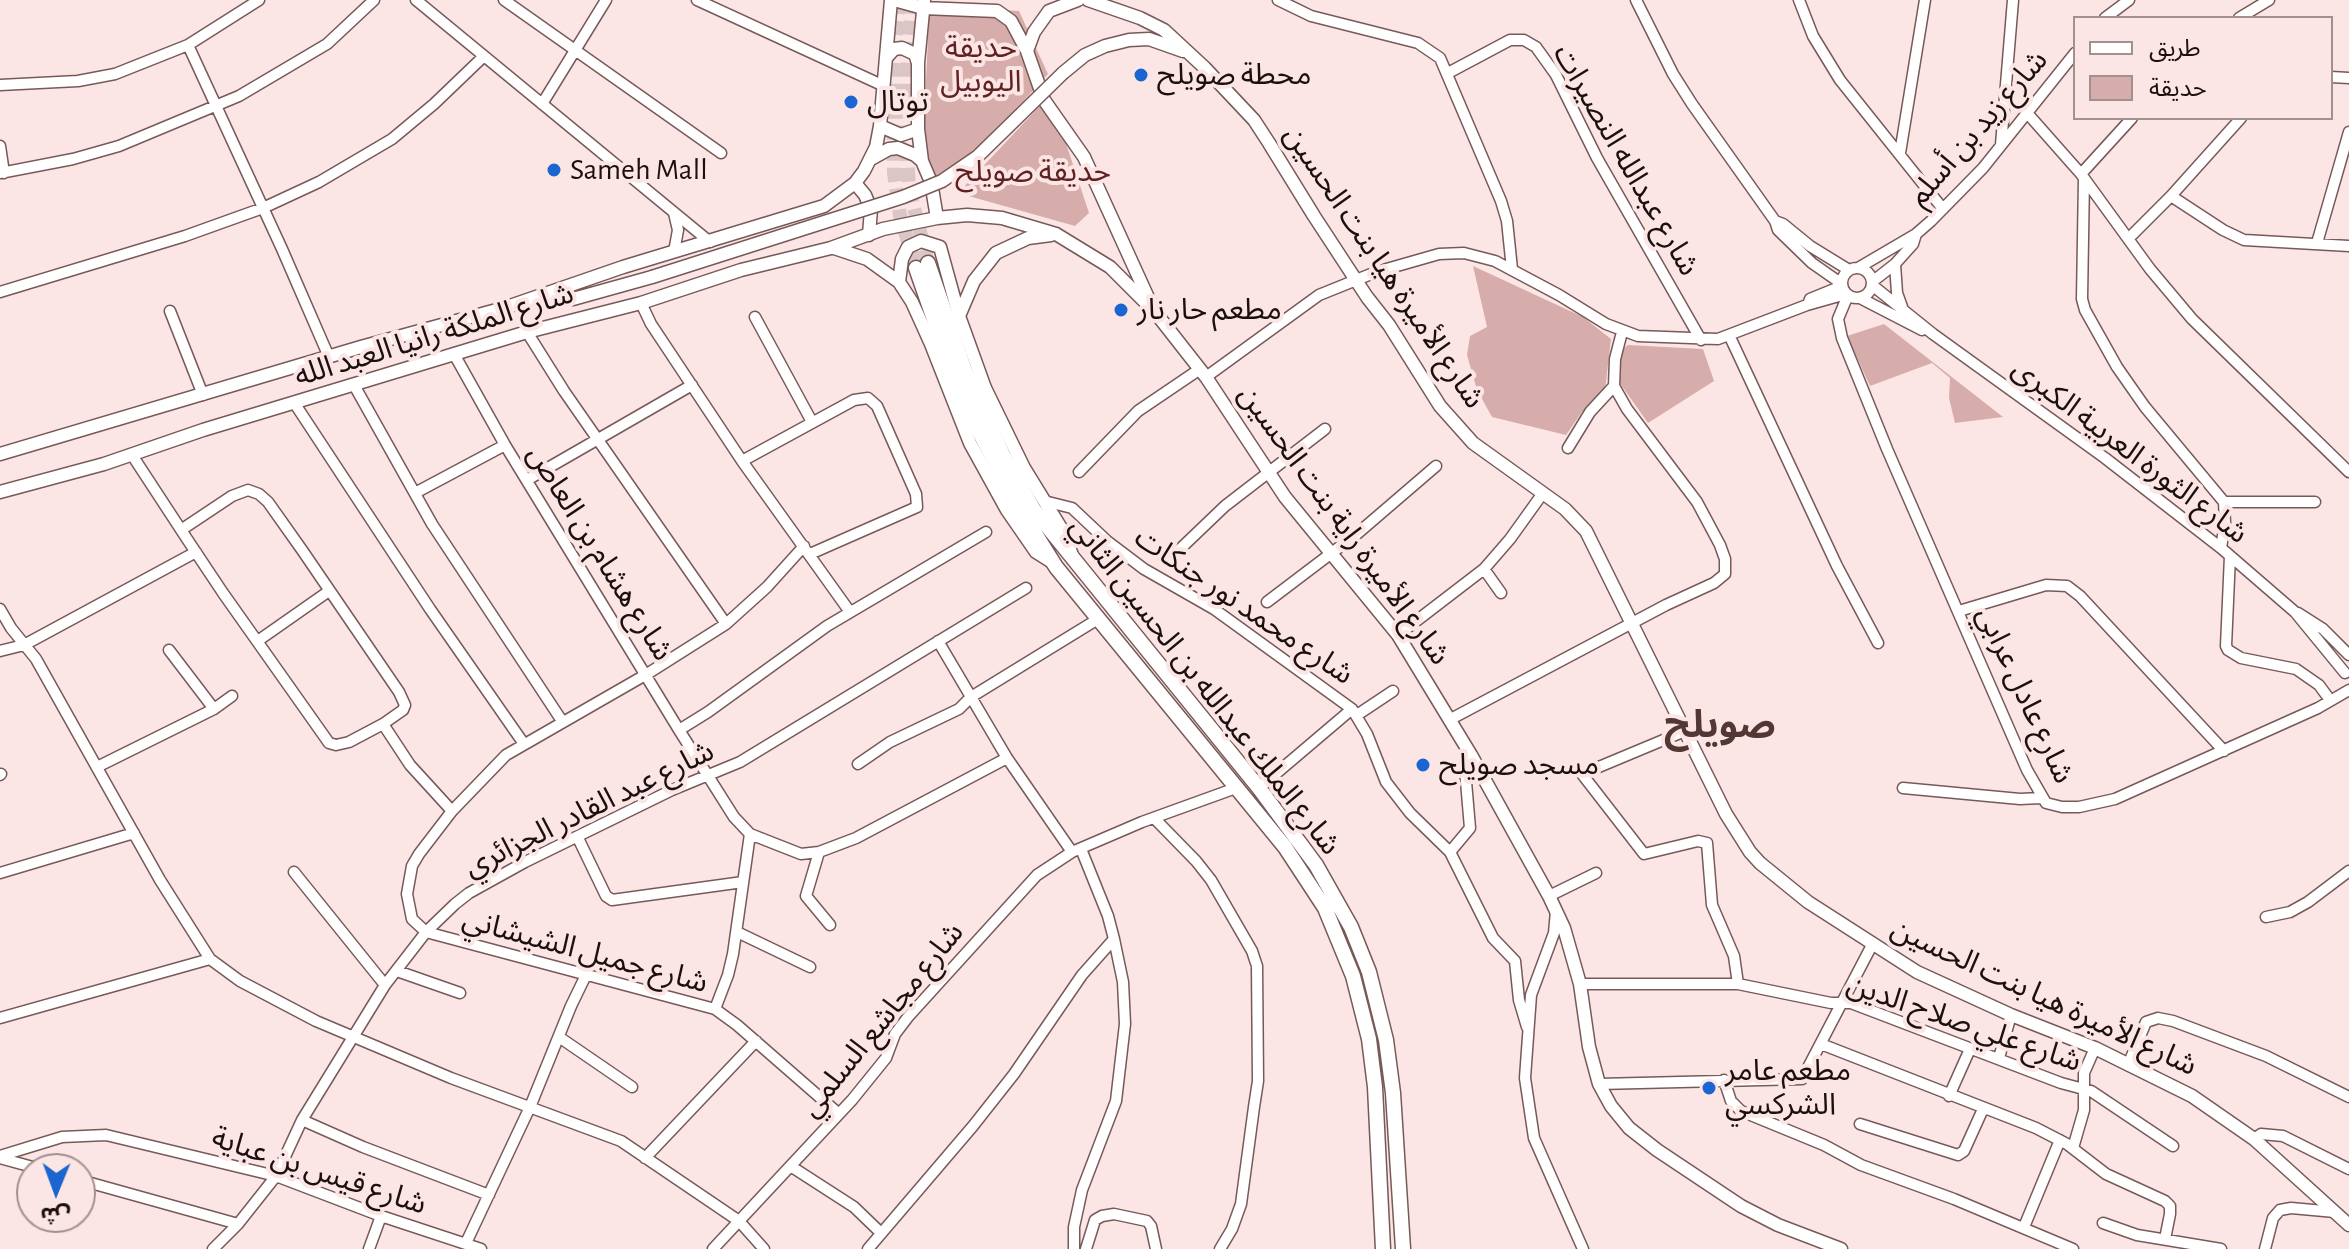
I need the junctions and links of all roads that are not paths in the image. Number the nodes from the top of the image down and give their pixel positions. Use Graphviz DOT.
graph roads {
  1 [pos="259,0"];
  2 [pos="374,0"];
  3 [pos="416,0"];
  4 [pos="504,0"];
  5 [pos="606,0"];
  6 [pos="697,0"];
  7 [pos="893,0"];
  8 [pos="1078,0"];
  9 [pos="1088,0"];
  10 [pos="1278,0"];
  11 [pos="1636,0"];
  12 [pos="1799,0"];
  13 [pos="1925,0"];
  14 [pos="2013,0"];
  15 [pos="2121,0"];
  16 [pos="2129,0"];
  17 [pos="2269,0"];
  18 [pos="923,4"];
  19 [pos="2109,14"];
  20 [pos="2242,16"];
  21 [pos="188,45"];
  22 [pos="577,50"];
  23 [pos="1027,51"];
  24 [pos="1190,53"];
  25 [pos="2073,56"];
  26 [pos="483,57"];
  27 [pos="885,61"];
  28 [pos="918,63"];
  29 [pos="1448,73"];
  30 [pos="0,85"];
  31 [pos="884,86"];
  32 [pos="542,104"];
  33 [pos="215,107"];
  34 [pos="2028,114"];
  35 [pos="2130,120"];
  36 [pos="2239,120"];
  37 [pos="880,126"];
  38 [pos="918,129"];
  39 [pos="2349,132"];
  40 [pos="0,146"];
  41 [pos="2000,147"];
  42 [pos="721,153"];
  43 [pos="1900,153"];
  44 [pos="871,159"];
  45 [pos="922,161"];
  46 [pos="2,173"];
  47 [pos="2082,176"];
  48 [pos="855,183"];
  49 [pos="2171,196"];
  50 [pos="263,208"];
  51 [pos="1943,209"];
  52 [pos="674,213"];
  53 [pos="937,218"];
  54 [pos="1775,221"];
  55 [pos="883,229"];
  56 [pos="1056,234"];
  57 [pos="1916,234"];
  58 [pos="869,235"];
  59 [pos="2128,239"];
  60 [pos="710,242"];
  61 [pos="2317,243"];
  62 [pos="2349,246"];
  63 [pos="831,248"];
  64 [pos="674,252"];
  65 [pos="1895,264"];
  66 [pos="1512,269"];
  67 [pos="1853,269"];
  68 [pos="1355,279"];
  69 [pos="899,282"];
  70 [pos="1872,284"];
  71 [pos="0,292"];
  72 [pos="1849,293"];
  73 [pos="544,296"];
  74 [pos="641,303"];
  75 [pos="170,311"];
  76 [pos="1155,312"];
  77 [pos="1905,312"];
  78 [pos="959,316"];
  79 [pos="755,317"];
  80 [pos="527,332"];
  81 [pos="1622,332"];
  82 [pos="1933,334"];
  83 [pos="1730,337"];
  84 [pos="1701,340"];
  85 [pos="454,354"];
  86 [pos="329,357"];
  87 [pos="1203,373"];
  88 [pos="354,385"];
  89 [pos="692,385"];
  90 [pos="1614,386"];
  91 [pos="203,395"];
  92 [pos="295,404"];
  93 [pos="812,422"];
  94 [pos="1325,429"];
  95 [pos="598,439"];
  96 [pos="505,445"];
  97 [pos="1568,448"];
  98 [pos="0,454"];
  99 [pos="132,455"];
  100 [pos="742,461"];
  101 [pos="1436,466"];
  102 [pos="1079,472"];
  103 [pos="2349,472"];
  104 [pos="1267,473"];
  105 [pos="527,480"];
  106 [pos="0,492"];
  107 [pos="415,493"];
  108 [pos="1543,493"];
  109 [pos="1044,501"];
  110 [pos="2224,502"];
  111 [pos="2315,502"];
  112 [pos="181,530"];
  113 [pos="986,532"];
  114 [pos="2221,548"];
  115 [pos="807,550"];
  116 [pos="1178,551"];
  117 [pos="196,552"];
  118 [pos="1331,553"];
  119 [pos="2230,556"];
  120 [pos="1074,561"];
  121 [pos="1055,564"];
  122 [pos="1484,569"];
  123 [pos="1026,588"];
  124 [pos="329,591"];
  125 [pos="1501,593"];
  126 [pos="1267,602"];
  127 [pos="0,609"];
  128 [pos="1959,611"];
  129 [pos="850,612"];
  130 [pos="2295,612"];
  131 [pos="1098,619"];
  132 [pos="1633,623"];
  133 [pos="726,624"];
  134 [pos="1398,635"];
  135 [pos="259,640"];
  136 [pos="938,641"];
  137 [pos="1878,643"];
  138 [pos="24,645"];
  139 [pos="169,650"];
  140 [pos="0,651"];
  141 [pos="2349,655"];
  142 [pos="647,674"];
  143 [pos="2347,678"];
  144 [pos="1393,691"];
  145 [pos="232,696"];
  146 [pos="971,697"];
  147 [pos="2331,699"];
  148 [pos="214,709"];
  149 [pos="1355,712"];
  150 [pos="1449,720"];
  151 [pos="562,721"];
  152 [pos="383,724"];
  153 [pos="679,730"];
  154 [pos="1685,731"];
  155 [pos="524,744"];
  156 [pos="2224,751"];
  157 [pos="1471,755"];
  158 [pos="1007,758"];
  159 [pos="858,764"];
  160 [pos="97,767"];
  161 [pos="709,776"];
  162 [pos="1236,788"];
  163 [pos="1259,788"];
  164 [pos="1903,788"];
  165 [pos="2041,798"];
  166 [pos="452,811"];
  167 [pos="1154,818"];
  168 [pos="134,833"];
  169 [pos="750,834"];
  170 [pos="578,838"];
  171 [pos="1077,851"];
  172 [pos="819,852"];
  173 [pos="1450,852"];
  174 [pos="2349,871"];
  175 [pos="294,872"];
  176 [pos="0,873"];
  177 [pos="1596,873"];
  178 [pos="743,882"];
  179 [pos="1549,896"];
  180 [pos="1556,909"];
  181 [pos="2266,917"];
  182 [pos="830,925"];
  183 [pos="426,932"];
  184 [pos="737,932"];
  185 [pos="1114,939"];
  186 [pos="1872,945"];
  187 [pos="1570,948"];
  188 [pos="1545,956"];
  189 [pos="210,959"];
  190 [pos="810,967"];
  191 [pos="397,971"];
  192 [pos="586,975"];
  193 [pos="1580,984"];
  194 [pos="1738,984"];
  195 [pos="385,985"];
  196 [pos="460,993"];
  197 [pos="1840,1003"];
  198 [pos="715,1009"];
  199 [pos="2011,1015"];
  200 [pos="0,1018"];
  201 [pos="1527,1027"];
  202 [pos="352,1035"];
  203 [pos="559,1037"];
  204 [pos="756,1041"];
  205 [pos="1821,1044"];
  206 [pos="2095,1048"];
  207 [pos="1970,1049"];
  208 [pos="1999,1058"];
  209 [pos="2128,1065"];
  210 [pos="1724,1080"];
  211 [pos="1599,1084"];
  212 [pos="632,1087"];
  213 [pos="2085,1089"];
  214 [pos="1949,1096"];
  215 [pos="2349,1097"];
  216 [pos="530,1107"];
  217 [pos="1983,1109"];
  218 [pos="839,1114"];
  219 [pos="302,1120"];
  220 [pos="1860,1124"];
  221 [pos="2254,1139"];
  222 [pos="2060,1140"];
  223 [pos="2173,1146"];
  224 [pos="2073,1148"];
  225 [pos="0,1157"];
  226 [pos="645,1158"];
  227 [pos="792,1167"];
  228 [pos="2349,1169"];
  229 [pos="276,1176"];
  230 [pos="96,1184"];
  231 [pos="489,1195"];
  232 [pos="2335,1212"];
  233 [pos="381,1216"];
  234 [pos="739,1221"];
  235 [pos="2103,1223"];
  236 [pos="238,1224"];
  237 [pos="2349,1225"];
  238 [pos="2024,1227"];
  239 [pos="881,1233"];
  240 [pos="2165,1239"];
  241 [pos="466,1243"];
  242 [pos="213,1249"];
  243 [pos="369,1249"];
  244 [pos="481,1249"];
  245 [pos="713,1249"];
  246 [pos="764,1249"];
  247 [pos="868,1249"];
  248 [pos="1074,1249"];
  249 [pos="1086,1249"];
  250 [pos="1156,1249"];
  251 [pos="1220,1249"];
  252 [pos="1383,1249"];
  253 [pos="1403,1249"];
  254 [pos="1583,1249"];
  255 [pos="1841,1249"];
  256 [pos="2073,1249"];
  257 [pos="2221,1249"];
  258 [pos="2265,1249"];
  1 -- 21 [label="street"];
  2 -- 33 [label="street"];
  3 -- 26 [label="street"];
  4 -- 22 [label="street"];
  5 -- 22 [label="street"];
  6 -- 31 [label="street"];
  7 -- 18 [label="main road"];
  7 -- 27 [label="main road"];
  8 -- 23 [label="main road"];
  9 -- 24 [label="main road, شارع الأميرة هيا بنت الحسين"];
  10 -- 29 [label="street"];
  11 -- 54 [label="street, شارع الثورة العربية الكبرى"];
  12 -- 43 [label="street"];
  13 -- 43 [label="street"];
  14 -- 41 [label="street"];
  15 -- 19 [label="street"];
  16 -- 19 [label="street"];
  17 -- 20 [label="street"];
  18 -- 23 [label="main road"];
  18 -- 28 [label="main road"];
  21 -- 30 [label="street"];
  21 -- 33 [label="street"];
  22 -- 32 [label="street"];
  22 -- 42 [label="street"];
  23 -- 76 [label="main road"];
  24 -- 68 [label="main road, شارع الأميرة هيا بنت الحسين"];
  24 -- 73 [label="main road, bridge"];
  25 -- 34 [label="street, شارع زيد بن أسلم"];
  26 -- 32 [label="street"];
  26 -- 50 [label="street"];
  27 -- 28 [label="main road"];
  27 -- 31 [label="main road"];
  28 -- 38 [label="main road"];
  29 -- 66 [label="street"];
  29 -- 84 [label="street, شارع عبدالله النصيرات"];
  31 -- 37 [label="main road"];
  32 -- 52 [label="street"];
  33 -- 46 [label="street"];
  33 -- 50 [label="street"];
  34 -- 41 [label="street, شارع زيد بن أسلم"];
  34 -- 47 [label="street"];
  35 -- 47 [label="street"];
  36 -- 49 [label="street"];
  37 -- 38 [label="main road"];
  37 -- 44 [label="main road"];
  38 -- 45 [label="main road"];
  39 -- 61 [label="street"];
  40 -- 46 [label="street"];
  41 -- 51 [label="street, شارع زيد بن أسلم"];
  43 -- 51 [label="street"];
  44 -- 45 [label="main road"];
  44 -- 48 [label="main road"];
  45 -- 53 [label="main road"];
  47 -- 59 [label="street"];
  47 -- 110 [label="street"];
  48 -- 58 [label="main road"];
  48 -- 60 [label="main road, شارع الملكة رانيا العبد الله"];
  49 -- 59 [label="street"];
  49 -- 61 [label="street"];
  50 -- 71 [label="street"];
  50 -- 86 [label="street"];
  51 -- 57 [label="street, شارع زيد بن أسلم"];
  52 -- 60 [label="street"];
  52 -- 64 [label="street"];
  53 -- 55 [label="main road, شارع الأميرة راية بنت الحسين"];
  53 -- 56 [label="main road, شارع الأميرة راية بنت الحسين"];
  54 -- 67 [label="street, شارع الثورة العربية الكبرى"];
  54 -- 72 [label="street, شارع الثورة العربية الكبرى"];
  55 -- 58 [label="main road, شارع الملكة رانيا العبد الله"];
  56 -- 76 [label="main road, شارع الأميرة راية بنت الحسين"];
  56 -- 78 [label="main road"];
  57 -- 65 [label="street, شارع زيد بن أسلم"];
  57 -- 67 [label="street, شارع زيد بن أسلم"];
  58 -- 63 [label="main road, شارع الملكة رانيا العبد الله"];
  59 -- 103 [label="street"];
  60 -- 64 [label="main road, شارع الملكة رانيا العبد الله"];
  61 -- 62 [label="street"];
  63 -- 69 [label="main road"];
  63 -- 74 [label="main road, شارع الملكة رانيا العبد الله"];
  64 -- 73 [label="main road, شارع الملكة رانيا العبد الله"];
  65 -- 70 [label="street, شارع زيد بن أسلم"];
  65 -- 77 [label="street"];
  66 -- 68 [label="street"];
  66 -- 81 [label="street"];
  67 -- 70 [label="street"];
  67 -- 72 [label="street"];
  68 -- 87 [label="street"];
  68 -- 108 [label="main road, شارع الأميرة هيا بنت الحسين"];
  69 -- 78 [label="main road"];
  69 -- 121 [label="main road"];
  70 -- 72 [label="street"];
  70 -- 77 [label="street, شارع الثورة العربية الكبرى"];
  72 -- 82 [label="street, شارع الثورة العربية الكبرى"];
  72 -- 83 [label="street"];
  72 -- 128 [label="street, شارع عادل عرابي"];
  73 -- 86 [label="main road, شارع الملكة رانيا العبد الله"];
  74 -- 80 [label="main road, شارع الملكة رانيا العبد الله"];
  74 -- 89 [label="street"];
  75 -- 91 [label="street"];
  76 -- 87 [label="main road, شارع الأميرة راية بنت الحسين"];
  77 -- 82 [label="street, شارع الثورة العربية الكبرى"];
  78 -- 109 [label="main road"];
  79 -- 93 [label="street"];
  80 -- 85 [label="main road, شارع الملكة رانيا العبد الله"];
  80 -- 95 [label="street"];
  81 -- 84 [label="street"];
  81 -- 90 [label="street"];
  82 -- 114 [label="street, شارع الثورة العربية الكبرى"];
  83 -- 84 [label="street"];
  83 -- 137 [label="street"];
  85 -- 88 [label="main road, شارع الملكة رانيا العبد الله"];
  85 -- 96 [label="street, شارع هشام بن العاص"];
  86 -- 91 [label="main road, شارع الملكة رانيا العبد الله"];
  87 -- 102 [label="street"];
  87 -- 104 [label="main road, شارع الأميرة راية بنت الحسين"];
  88 -- 92 [label="main road, شارع الملكة رانيا العبد الله"];
  88 -- 107 [label="street"];
  89 -- 95 [label="street"];
  89 -- 100 [label="street"];
  90 -- 97 [label="street"];
  90 -- 132 [label="street"];
  91 -- 98 [label="main road, شارع الملكة رانيا العبد الله"];
  92 -- 99 [label="main road, شارع الملكة رانيا العبد الله"];
  92 -- 155 [label="street"];
  93 -- 100 [label="street"];
  93 -- 115 [label="street"];
  94 -- 104 [label="street"];
  95 -- 105 [label="street"];
  95 -- 133 [label="street"];
  96 -- 105 [label="street, شارع هشام بن العاص"];
  96 -- 107 [label="street"];
  99 -- 106 [label="main road, شارع الملكة رانيا العبد الله"];
  99 -- 112 [label="street"];
  100 -- 115 [label="street"];
  101 -- 118 [label="street"];
  104 -- 116 [label="street"];
  104 -- 118 [label="main road, شارع الأميرة راية بنت الحسين"];
  105 -- 142 [label="street, شارع هشام بن العاص"];
  107 -- 151 [label="street"];
  108 -- 122 [label="street"];
  108 -- 132 [label="main road, شارع الأميرة هيا بنت الحسين"];
  109 -- 120 [label="main road"];
  109 -- 149 [label="street, شارع محمد نور جنكات"];
  110 -- 111 [label="street"];
  110 -- 114 [label="street"];
  112 -- 117 [label="street"];
  112 -- 124 [label="street"];
  113 -- 129 [label="street"];
  114 -- 119 [label="street, شارع الثورة العربية الكبرى"];
  115 -- 129 [label="street"];
  115 -- 133 [label="street"];
  117 -- 135 [label="street"];
  117 -- 138 [label="street"];
  118 -- 126 [label="street"];
  118 -- 134 [label="main road, شارع الأميرة راية بنت الحسين"];
  119 -- 130 [label="street, شارع الثورة العربية الكبرى"];
  119 -- 147 [label="street"];
  120 -- 121 [label="highway, شارع الملك عبدالله بن الحسين الثاني"];
  120 -- 163 [label="highway, شارع الملك عبدالله بن الحسين الثاني"];
  121 -- 131 [label="highway, شارع الملك عبدالله بن الحسين الثاني"];
  122 -- 125 [label="street"];
  122 -- 134 [label="street"];
  123 -- 136 [label="street, شارع عبد القادر الجزائري"];
  124 -- 135 [label="street"];
  124 -- 152 [label="street"];
  127 -- 138 [label="street"];
  128 -- 156 [label="street"];
  128 -- 165 [label="street, شارع عادل عرابي"];
  129 -- 153 [label="street"];
  130 -- 141 [label="street, شارع الثورة العربية الكبرى"];
  130 -- 143 [label="street, شارع الثورة العربية الكبرى"];
  131 -- 146 [label="street"];
  131 -- 162 [label="highway, شارع الملك عبدالله بن الحسين الثاني"];
  132 -- 150 [label="street"];
  132 -- 154 [label="main road, شارع الأميرة هيا بنت الحسين"];
  133 -- 142 [label="street"];
  134 -- 150 [label="main road, شارع الأميرة راية بنت الحسين"];
  135 -- 152 [label="street"];
  136 -- 146 [label="street"];
  136 -- 161 [label="street, شارع عبد القادر الجزائري"];
  138 -- 140 [label="street"];
  138 -- 160 [label="street"];
  139 -- 148 [label="street"];
  142 -- 151 [label="street"];
  142 -- 153 [label="street, شارع هشام بن العاص"];
  143 -- 147 [label="street, شارع عادل عرابي"];
  144 -- 149 [label="street"];
  145 -- 148 [label="street"];
  146 -- 158 [label="street"];
  146 -- 159 [label="street"];
  147 -- 156 [label="street, شارع عادل عرابي"];
  148 -- 160 [label="street"];
  149 -- 163 [label="street"];
  149 -- 173 [label="street, شارع محمد نور جنكات"];
  150 -- 157 [label="main road, شارع الأميرة راية بنت الحسين"];
  151 -- 155 [label="street"];
  152 -- 166 [label="street"];
  153 -- 161 [label="street, شارع هشام بن العاص"];
  154 -- 186 [label="main road, شارع الأميرة هيا بنت الحسين"];
  154 -- 194 [label="street"];
  155 -- 166 [label="street"];
  156 -- 165 [label="street, شارع عادل عرابي"];
  157 -- 173 [label="street"];
  157 -- 179 [label="main road, شارع الأميرة راية بنت الحسين"];
  158 -- 171 [label="street"];
  158 -- 172 [label="street"];
  160 -- 168 [label="street"];
  161 -- 169 [label="street, شارع هشام بن العاص"];
  161 -- 170 [label="street, شارع عبد القادر الجزائري"];
  162 -- 167 [label="street, شارع مجاشع السلمي"];
  162 -- 252 [label="highway, شارع الملك عبدالله بن الحسين الثاني"];
  163 -- 253 [label="highway, شارع الملك عبدالله بن الحسين الثاني"];
  164 -- 165 [label="street"];
  166 -- 183 [label="street"];
  167 -- 171 [label="street, شارع مجاشع السلمي"];
  167 -- 251 [label="street"];
  168 -- 176 [label="street"];
  168 -- 189 [label="street"];
  169 -- 172 [label="street"];
  169 -- 178 [label="street"];
  170 -- 178 [label="street"];
  170 -- 183 [label="street, شارع عبد القادر الجزائري"];
  171 -- 185 [label="street"];
  171 -- 218 [label="street, شارع مجاشع السلمي"];
  172 -- 182 [label="street"];
  173 -- 201 [label="street, شارع محمد نور جنكات"];
  174 -- 181 [label="street"];
  175 -- 195 [label="street"];
  177 -- 179 [label="street"];
  178 -- 184 [label="street"];
  179 -- 180 [label="main road, شارع الأميرة راية بنت الحسين"];
  180 -- 187 [label="main road, شارع الأميرة راية بنت الحسين"];
  180 -- 188 [label="street"];
  183 -- 191 [label="street, شارع عبد القادر الجزائري"];
  183 -- 192 [label="street, شارع جميل الشيشاني"];
  184 -- 190 [label="street"];
  184 -- 198 [label="street"];
  185 -- 239 [label="street"];
  185 -- 248 [label="street"];
  186 -- 197 [label="street"];
  186 -- 199 [label="main road, شارع الأميرة هيا بنت الحسين"];
  187 -- 188 [label="street"];
  187 -- 193 [label="main road, شارع الأميرة راية بنت الحسين"];
  188 -- 201 [label="street"];
  189 -- 200 [label="street"];
  189 -- 202 [label="street"];
  191 -- 195 [label="street, شارع عبد القادر الجزائري"];
  191 -- 196 [label="street"];
  192 -- 198 [label="street, شارع جميل الشيشاني"];
  192 -- 203 [label="street"];
  193 -- 194 [label="street, شارع علي صلاح الدين"];
  193 -- 211 [label="main road, شارع الأميرة راية بنت الحسين"];
  194 -- 197 [label="street, شارع علي صلاح الدين"];
  195 -- 202 [label="street, شارع عبد القادر الجزائري"];
  197 -- 205 [label="street"];
  197 -- 207 [label="street, شارع علي صلاح الدين"];
  198 -- 204 [label="street, شارع جميل الشيشاني"];
  199 -- 206 [label="main road, شارع الأميرة هيا بنت الحسين"];
  199 -- 208 [label="street"];
  201 -- 254 [label="street"];
  202 -- 216 [label="street"];
  202 -- 219 [label="street, شارع عبد القادر الجزائري"];
  203 -- 212 [label="street"];
  203 -- 216 [label="street"];
  204 -- 218 [label="street, شارع جميل الشيشاني"];
  204 -- 226 [label="street"];
  205 -- 210 [label="street"];
  205 -- 214 [label="street"];
  206 -- 209 [label="main road, شارع الأميرة هيا بنت الحسين"];
  206 -- 213 [label="street"];
  207 -- 208 [label="street, شارع علي صلاح الدين"];
  207 -- 214 [label="street"];
  208 -- 213 [label="street, شارع علي صلاح الدين"];
  209 -- 215 [label="street"];
  209 -- 221 [label="main road, شارع الأميرة هيا بنت الحسين"];
  210 -- 211 [label="street"];
  210 -- 238 [label="street"];
  211 -- 255 [label="main road, شارع الأميرة راية بنت الحسين"];
  213 -- 223 [label="street, شارع علي صلاح الدين"];
  213 -- 224 [label="street"];
  214 -- 217 [label="street"];
  216 -- 226 [label="street"];
  216 -- 231 [label="street"];
  217 -- 220 [label="street"];
  217 -- 222 [label="street"];
  218 -- 227 [label="street, شارع مجاشع السلمي"];
  219 -- 229 [label="street, شارع عبد القادر الجزائري"];
  219 -- 231 [label="street"];
  221 -- 228 [label="street"];
  221 -- 232 [label="main road, شارع الأميرة هيا بنت الحسين"];
  222 -- 224 [label="street"];
  222 -- 238 [label="street"];
  224 -- 240 [label="street"];
  225 -- 229 [label="street, شارع قيس بن عباية"];
  226 -- 234 [label="street"];
  227 -- 234 [label="street, شارع مجاشع السلمي"];
  227 -- 239 [label="street"];
  229 -- 233 [label="street, شارع قيس بن عباية"];
  229 -- 236 [label="street, شارع عبد القادر الجزائري"];
  230 -- 236 [label="street"];
  231 -- 241 [label="street"];
  232 -- 237 [label="main road, شارع الأميرة هيا بنت الحسين"];
  232 -- 258 [label="street"];
  233 -- 241 [label="street, شارع قيس بن عباية"];
  233 -- 243 [label="street"];
  234 -- 245 [label="street, شارع مجاشع السلمي"];
  234 -- 246 [label="street"];
  235 -- 240 [label="street"];
  236 -- 242 [label="street, شارع عبد القادر الجزائري"];
  238 -- 256 [label="street"];
  239 -- 247 [label="street"];
  240 -- 257 [label="street"];
  241 -- 244 [label="street, شارع قيس بن عباية"];
  249 -- 250 [label="street"];
}
